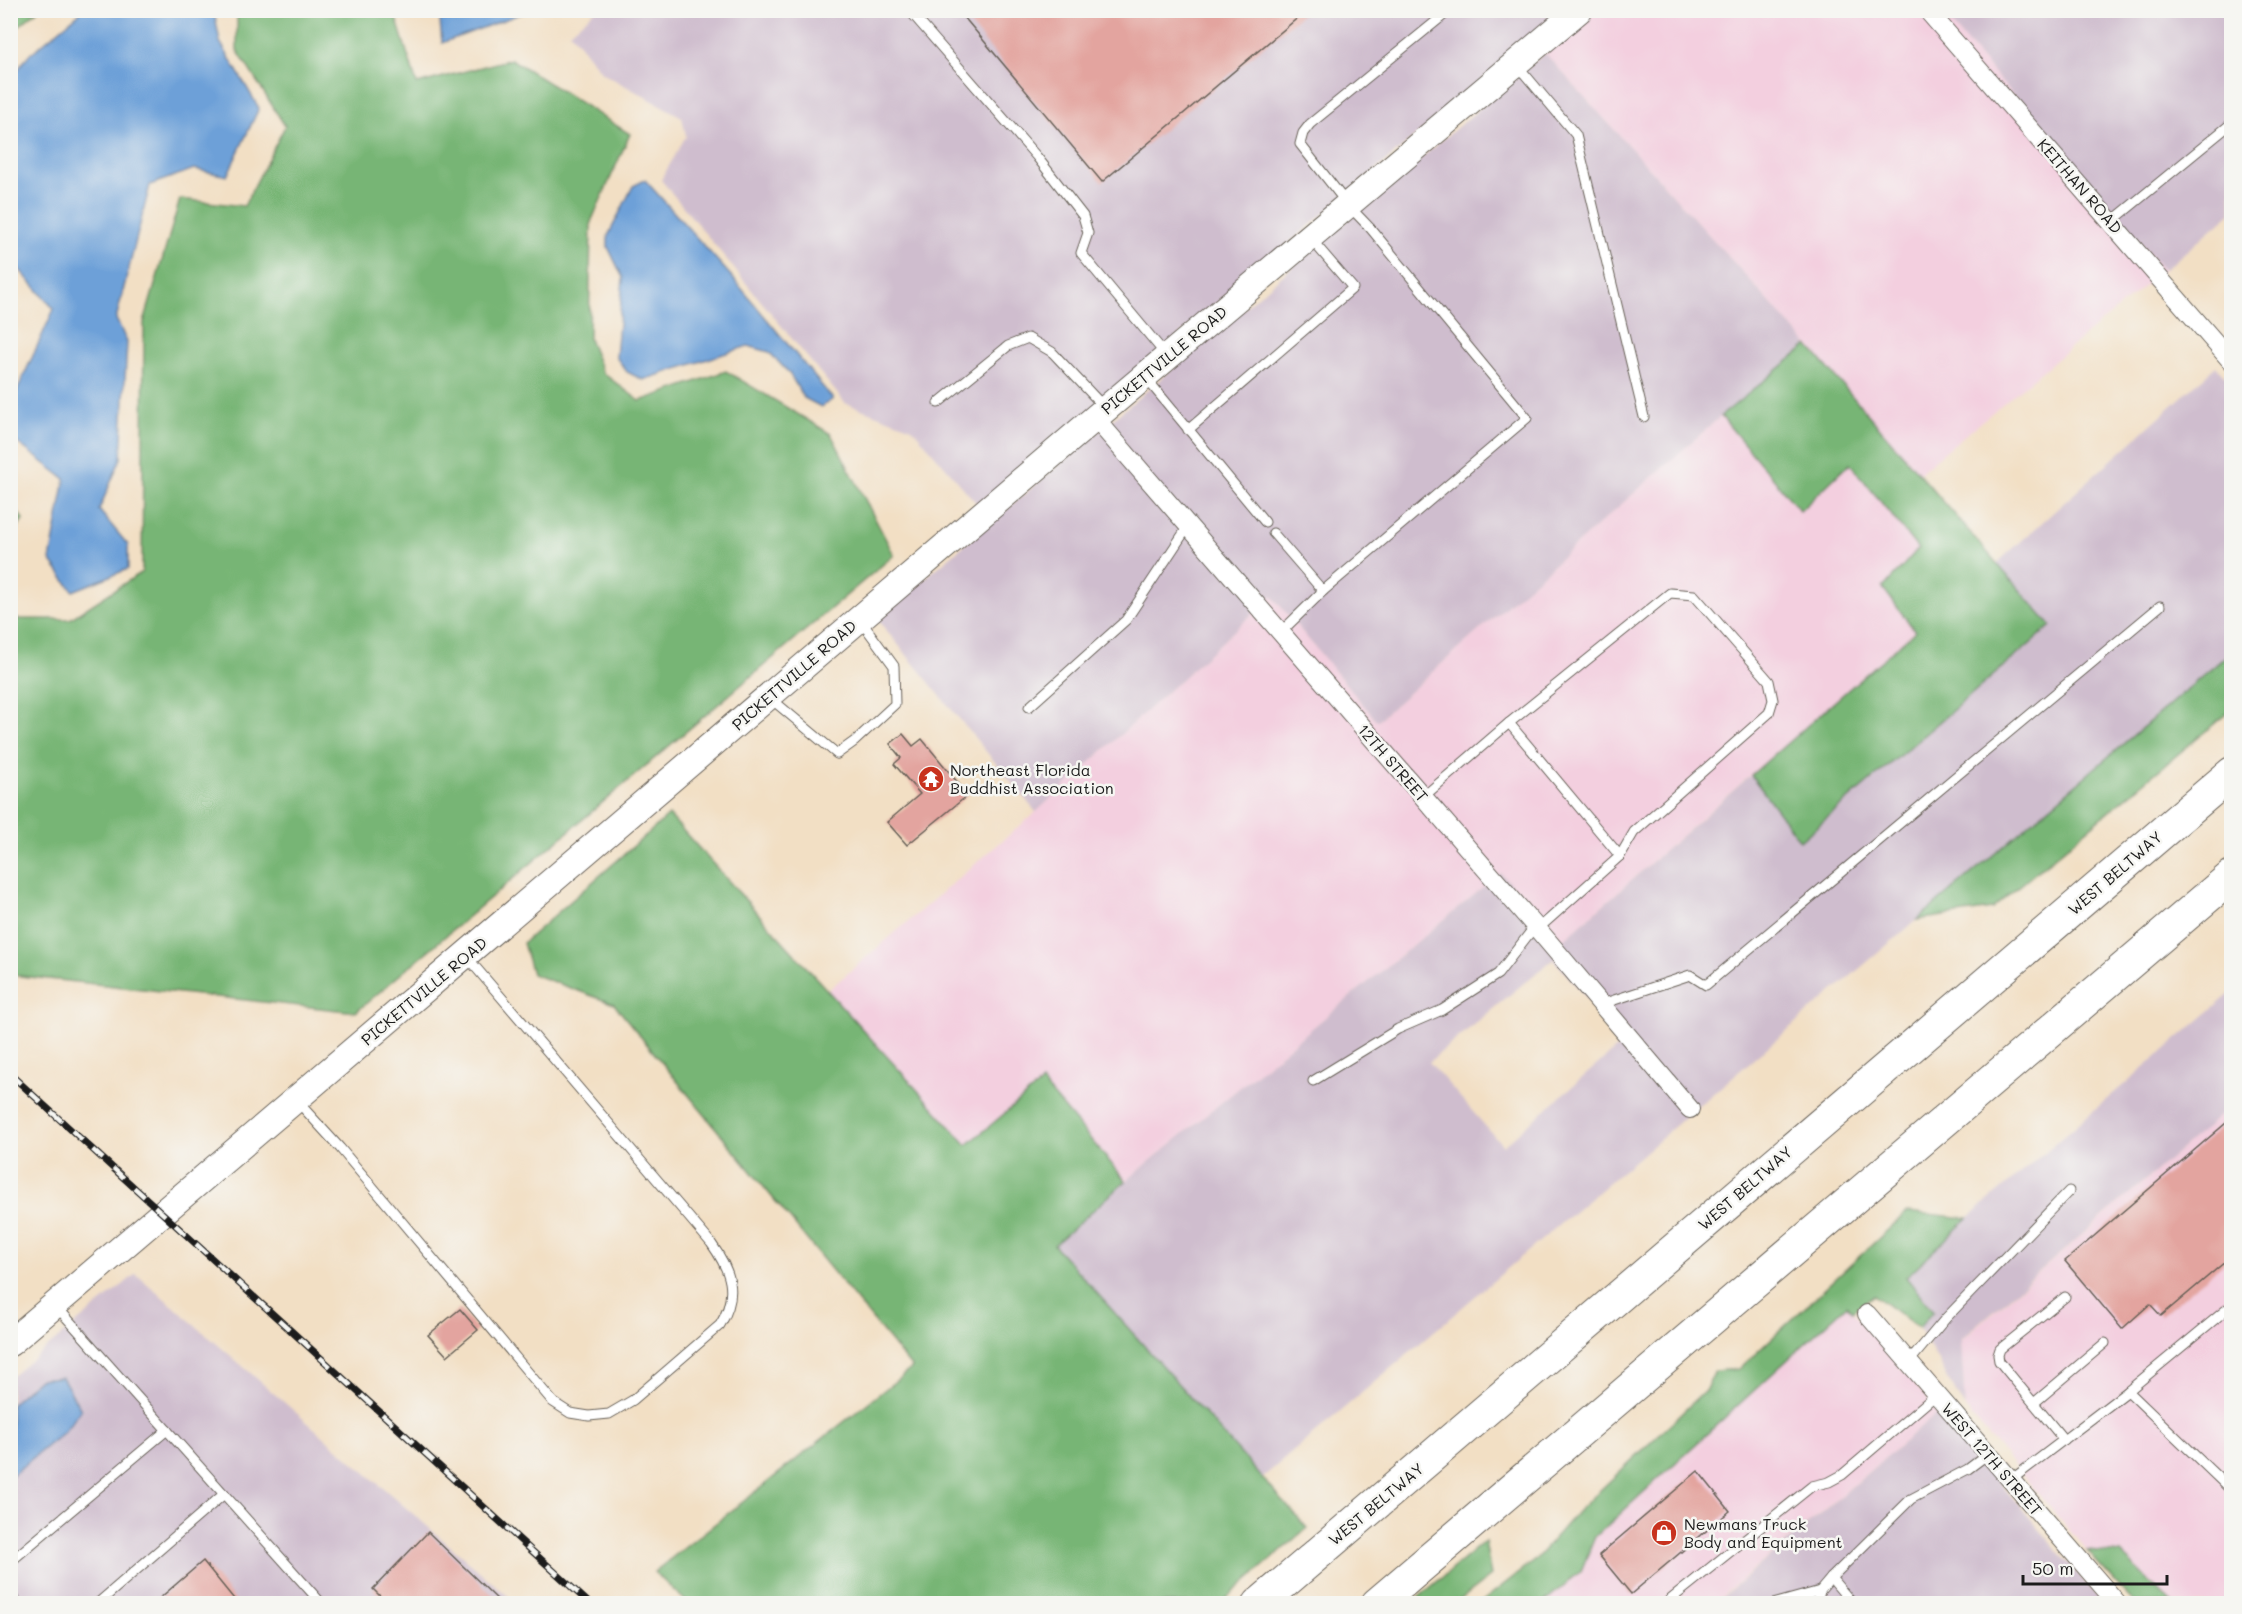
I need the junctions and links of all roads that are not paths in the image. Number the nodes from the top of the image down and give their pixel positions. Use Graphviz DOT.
graph roads {
  1 [pos="909,10"];
  2 [pos="1450,10"];
  3 [pos="1579,10"];
  4 [pos="1928,10"];
  5 [pos="1516,64"];
  6 [pos="2232,123"];
  7 [pos="1348,205"];
  8 [pos="2111,222"];
  9 [pos="1310,237"];
  10 [pos="1168,357"];
  11 [pos="2232,362"];
  12 [pos="1144,377"];
  13 [pos="938,403"];
  14 [pos="1101,413"];
  15 [pos="1644,417"];
  16 [pos="1188,430"];
  17 [pos="1265,522"];
  18 [pos="1189,525"];
  19 [pos="1274,532"];
  20 [pos="1323,591"];
  21 [pos="2160,606"];
  22 [pos="860,619"];
  23 [pos="1281,632"];
  24 [pos="769,697"];
  25 [pos="1029,707"];
  26 [pos="1509,723"];
  27 [pos="2232,773"];
  28 [pos="1423,796"];
  29 [pos="1620,856"];
  30 [pos="2232,876"];
  31 [pos="1536,927"];
  32 [pos="465,956"];
  33 [pos="1602,1004"];
  34 [pos="1313,1081"];
  35 [pos="296,1100"];
  36 [pos="1690,1109"];
  37 [pos="2069,1191"];
  38 [pos="2065,1297"];
  39 [pos="55,1305"];
  40 [pos="2232,1305"];
  41 [pos="1867,1314"];
  42 [pos="10,1343"];
  43 [pos="2105,1343"];
  44 [pos="1909,1362"];
  45 [pos="2128,1392"];
  46 [pos="1937,1394"];
  47 [pos="2034,1404"];
  48 [pos="167,1430"];
  49 [pos="2064,1440"];
  50 [pos="1988,1454"];
  51 [pos="2011,1480"];
  52 [pos="2232,1491"];
  53 [pos="224,1494"];
  54 [pos="10,1562"];
  55 [pos="1831,1578"];
  56 [pos="1820,1591"];
  57 [pos="10,1595"];
  58 [pos="18,1604"];
  59 [pos="97,1604"];
  60 [pos="322,1604"];
  61 [pos="1259,1604"];
  62 [pos="1377,1604"];
  63 [pos="1665,1604"];
  64 [pos="1773,1604"];
  65 [pos="1817,1604"];
  66 [pos="1853,1604"];
  67 [pos="2118,1604"];
  1 -- 10 [label="lane"];
  2 -- 7 [label="lane"];
  3 -- 5 [label="street, PICKETTVILLE ROAD"];
  4 -- 8 [label="street, KEITHAN ROAD"];
  5 -- 7 [label="street, PICKETTVILLE ROAD"];
  5 -- 15 [label="lane"];
  6 -- 8 [label="lane"];
  7 -- 9 [label="street, PICKETTVILLE ROAD"];
  7 -- 20 [label="lane"];
  8 -- 11 [label="street, KEITHAN ROAD"];
  9 -- 10 [label="street, PICKETTVILLE ROAD"];
  9 -- 16 [label="lane"];
  10 -- 12 [label="street, PICKETTVILLE ROAD"];
  12 -- 14 [label="street, PICKETTVILLE ROAD"];
  12 -- 16 [label="lane"];
  13 -- 14 [label="lane"];
  14 -- 18 [label="street, 12TH STREET"];
  14 -- 22 [label="street, PICKETTVILLE ROAD"];
  16 -- 17 [label="lane"];
  18 -- 23 [label="street, 12TH STREET"];
  18 -- 25 [label="lane"];
  19 -- 20 [label="lane"];
  20 -- 23 [label="lane"];
  21 -- 33 [label="lane"];
  22 -- 24 [label="street, PICKETTVILLE ROAD"];
  22 -- 24 [label="lane"];
  23 -- 28 [label="street, 12TH STREET"];
  24 -- 32 [label="street, PICKETTVILLE ROAD"];
  26 -- 28 [label="lane"];
  26 -- 29 [label="lane"];
  26 -- 29 [label="lane"];
  27 -- 61 [label="highway, WEST BELTWAY"];
  28 -- 31 [label="street, 12TH STREET"];
  29 -- 31 [label="lane"];
  30 -- 62 [label="highway"];
  31 -- 33 [label="street, 12TH STREET"];
  31 -- 34 [label="lane"];
  32 -- 35 [label="street, PICKETTVILLE ROAD"];
  32 -- 35 [label="lane"];
  33 -- 36 [label="street, 12TH STREET"];
  35 -- 39 [label="street, PICKETTVILLE ROAD"];
  37 -- 44 [label="lane"];
  38 -- 47 [label="lane"];
  39 -- 42 [label="street, PICKETTVILLE ROAD"];
  39 -- 48 [label="lane"];
  40 -- 45 [label="lane"];
  41 -- 44 [label="street, WEST 12TH STREET"];
  43 -- 47 [label="lane"];
  44 -- 46 [label="street, WEST 12TH STREET"];
  45 -- 49 [label="lane"];
  45 -- 52 [label="lane"];
  46 -- 50 [label="street, WEST 12TH STREET"];
  46 -- 63 [label="lane"];
  47 -- 49 [label="lane"];
  48 -- 53 [label="lane"];
  48 -- 54 [label="lane"];
  49 -- 51 [label="lane"];
  50 -- 51 [label="street, WEST 12TH STREET"];
  50 -- 55 [label="lane"];
  51 -- 67 [label="street, WEST 12TH STREET"];
  53 -- 59 [label="lane"];
  53 -- 60 [label="lane"];
  55 -- 56 [label="lane"];
  55 -- 66 [label="lane"];
  56 -- 64 [label="lane"];
  56 -- 65 [label="lane"];
  57 -- 58 [label="lane"];
}
